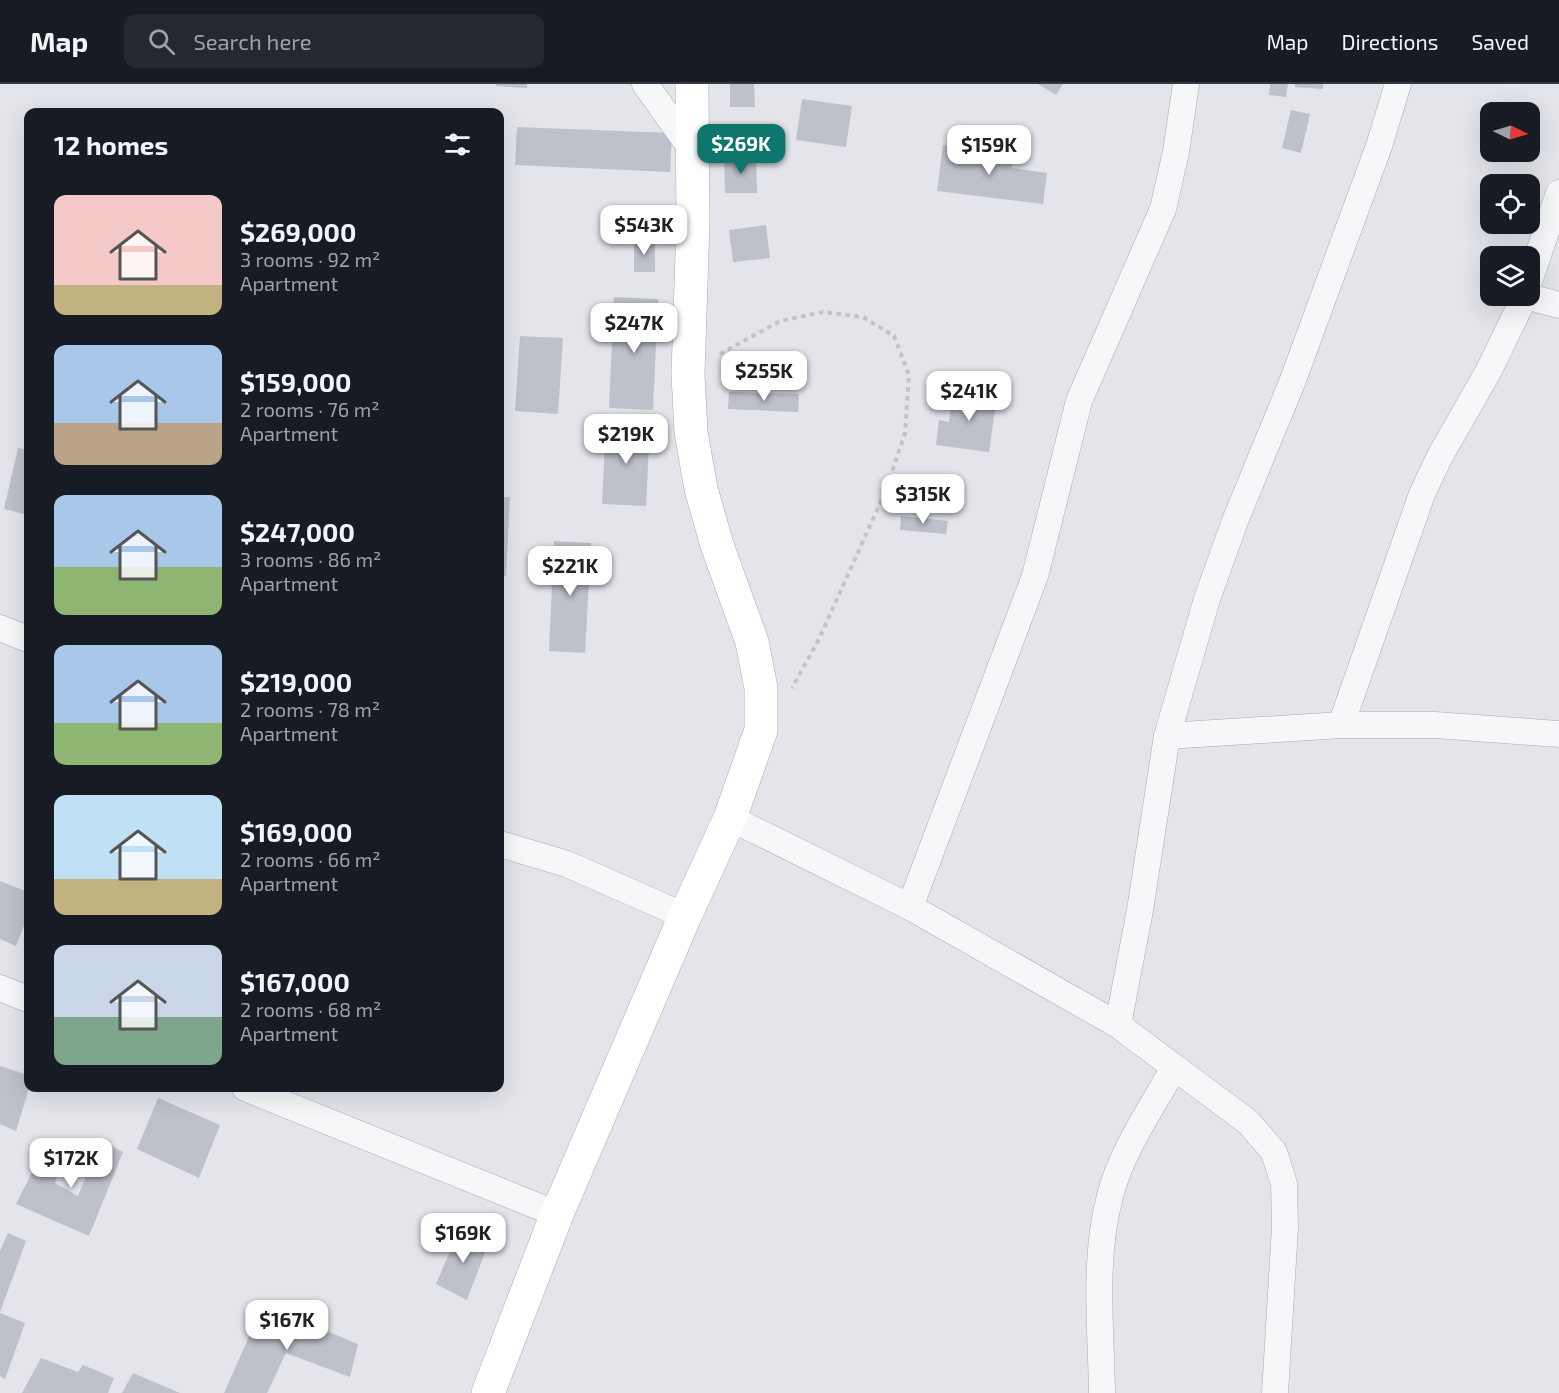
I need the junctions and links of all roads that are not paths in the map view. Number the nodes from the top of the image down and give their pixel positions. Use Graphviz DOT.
graph roads {
  1 [pos="645,84"];
  2 [pos="692,84"];
  3 [pos="1186,84"];
  4 [pos="1398,84"];
  5 [pos="690,147"];
  6 [pos="1559,193"];
  7 [pos="1540,249"];
  8 [pos="1540,300"];
  9 [pos="1559,304"];
  10 [pos="1520,306"];
  11 [pos="0,628"];
  12 [pos="24,637"];
  13 [pos="1341,725"];
  14 [pos="1559,734"];
  15 [pos="1167,736"];
  16 [pos="730,818"];
  17 [pos="504,845"];
  18 [pos="910,907"];
  19 [pos="685,916"];
  20 [pos="0,988"];
  21 [pos="24,997"];
  22 [pos="1118,1025"];
  23 [pos="1174,1068"];
  24 [pos="256,1092"];
  25 [pos="557,1214"];
  26 [pos="488,1393"];
  27 [pos="1102,1393"];
  28 [pos="1275,1393"];
  1 -- 5 [label="street"];
  2 -- 5 [label="main road"];
  3 -- 18 [label="street"];
  4 -- 15 [label="street"];
  5 -- 16 [label="main road"];
  6 -- 7 [label="street"];
  8 -- 9 [label="street"];
  10 -- 13 [label="street"];
  11 -- 12 [label="street"];
  13 -- 14 [label="street"];
  13 -- 15 [label="street"];
  15 -- 22 [label="street"];
  16 -- 18 [label="street"];
  16 -- 19 [label="main road"];
  17 -- 19 [label="street"];
  18 -- 22 [label="street"];
  19 -- 25 [label="main road"];
  20 -- 21 [label="street"];
  22 -- 23 [label="street"];
  23 -- 27 [label="street"];
  23 -- 28 [label="street"];
  24 -- 25 [label="street"];
  25 -- 26 [label="main road"];
}
